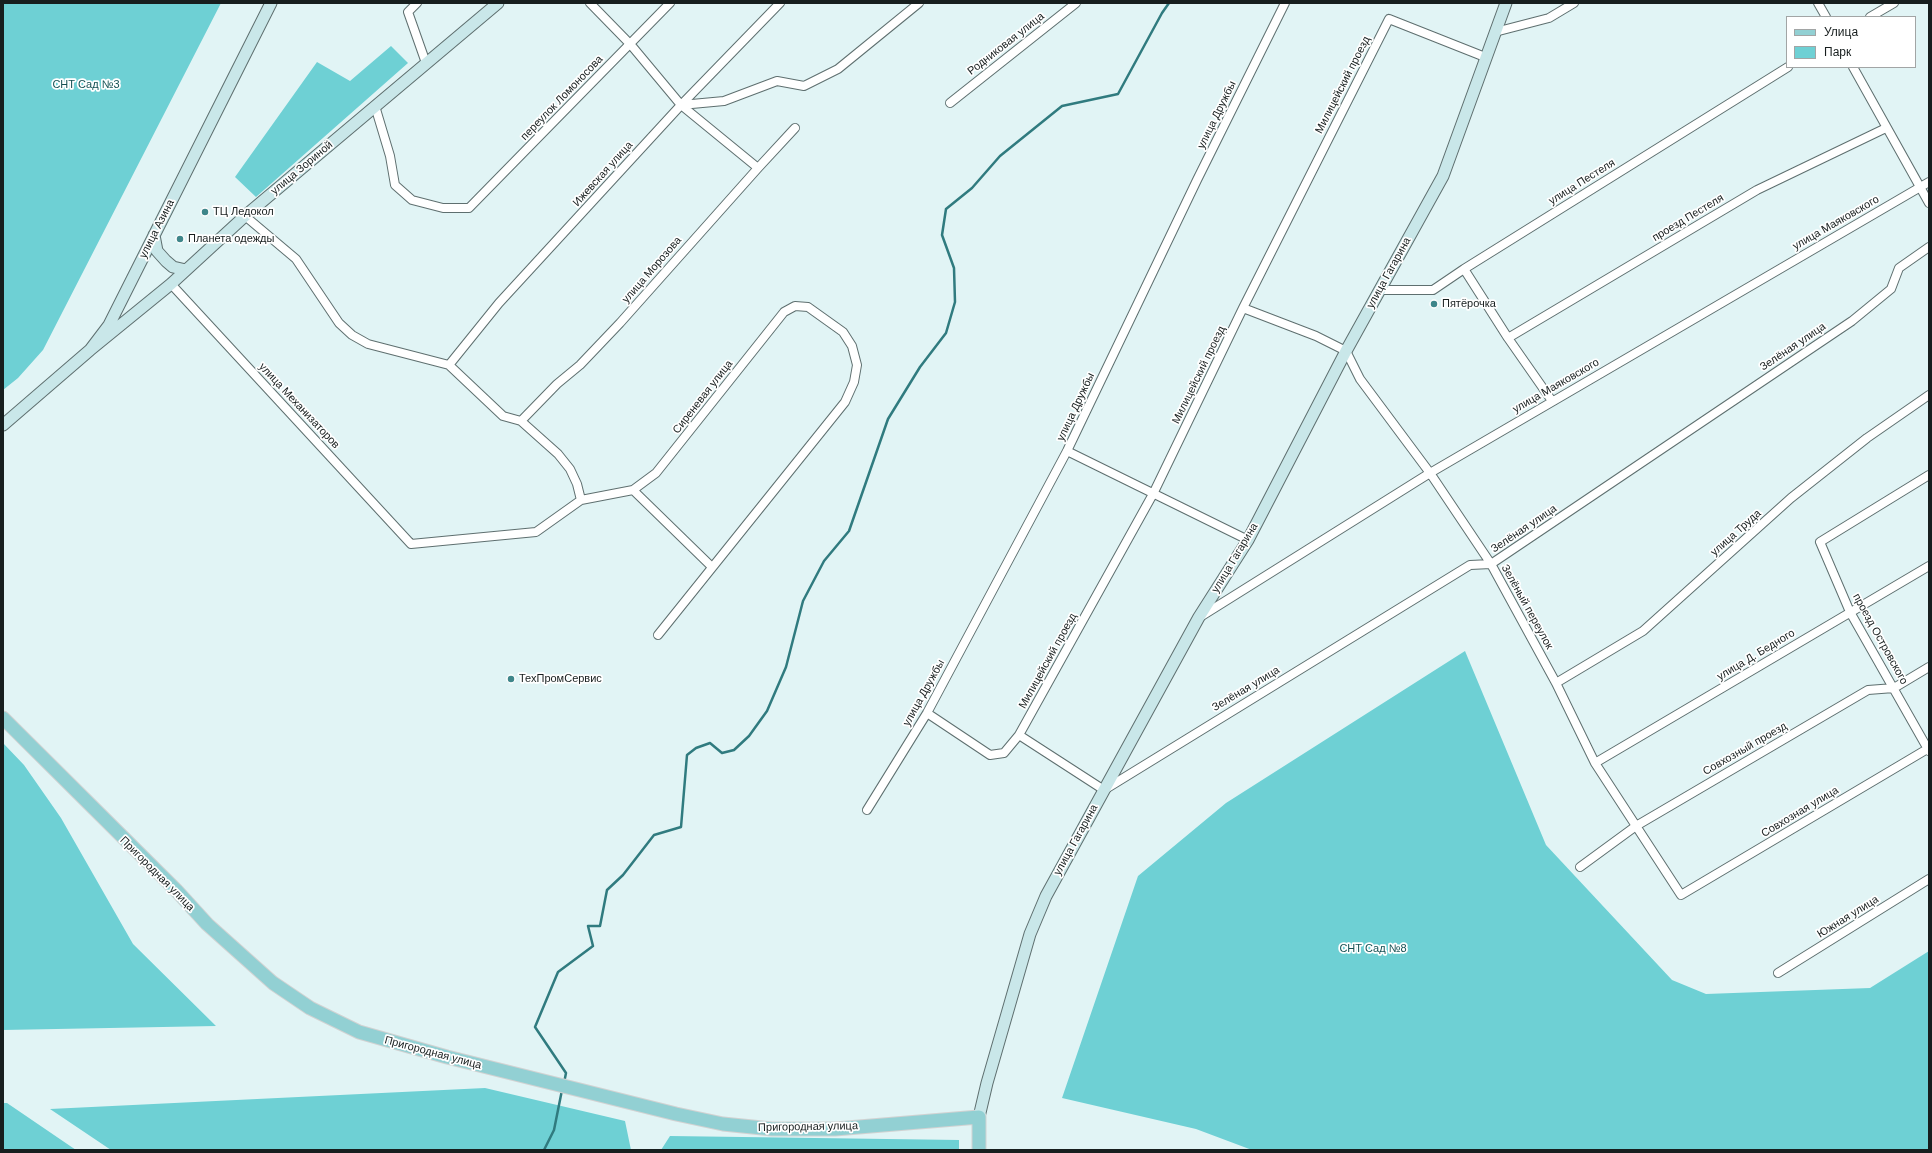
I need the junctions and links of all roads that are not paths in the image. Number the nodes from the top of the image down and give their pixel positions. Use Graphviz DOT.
graph roads {
  1 [pos="271,3"];
  2 [pos="417,3"];
  3 [pos="498,3"];
  4 [pos="590,3"];
  5 [pos="670,3"];
  6 [pos="780,3"];
  7 [pos="919,3"];
  8 [pos="1076,3"];
  9 [pos="1285,3"];
  10 [pos="1506,3"];
  11 [pos="1574,3"];
  12 [pos="1818,3"];
  13 [pos="1894,3"];
  14 [pos="1825,16"];
  15 [pos="1872,16"];
  16 [pos="1495,32"];
  17 [pos="631,45"];
  18 [pos="1485,57"];
  19 [pos="426,63"];
  20 [pos="1786,68"];
  21 [pos="1854,68"];
  22 [pos="950,103"];
  23 [pos="681,105"];
  24 [pos="375,106"];
  25 [pos="795,128"];
  26 [pos="1886,128"];
  27 [pos="758,168"];
  28 [pos="1929,182"];
  29 [pos="1920,186"];
  30 [pos="1929,203"];
  31 [pos="245,216"];
  32 [pos="154,235"];
  33 [pos="1929,247"];
  34 [pos="1464,269"];
  35 [pos="186,270"];
  36 [pos="172,284"];
  37 [pos="1380,290"];
  38 [pos="1243,308"];
  39 [pos="1508,338"];
  40 [pos="90,350"];
  41 [pos="1346,351"];
  42 [pos="449,365"];
  43 [pos="1929,394"];
  44 [pos="1552,401"];
  45 [pos="521,421"];
  46 [pos="3,425"];
  47 [pos="1067,451"];
  48 [pos="1430,473"];
  49 [pos="1929,476"];
  50 [pos="633,490"];
  51 [pos="1153,494"];
  52 [pos="581,500"];
  53 [pos="1248,540"];
  54 [pos="1491,564"];
  55 [pos="1929,566"];
  56 [pos="712,567"];
  57 [pos="1850,612"];
  58 [pos="1200,617"];
  59 [pos="658,635"];
  60 [pos="1929,667"];
  61 [pos="1556,683"];
  62 [pos="1894,688"];
  63 [pos="927,713"];
  64 [pos="3,718"];
  65 [pos="1019,735"];
  66 [pos="1929,749"];
  67 [pos="1595,763"];
  68 [pos="1104,790"];
  69 [pos="867,810"];
  70 [pos="1636,826"];
  71 [pos="1580,867"];
  72 [pos="1929,879"];
  73 [pos="1682,895"];
  74 [pos="1778,973"];
  75 [pos="979,1118"];
  76 [pos="979,1150"];
  1 -- 32 [label="main road, улица Азина"];
  2 -- 19 [label="street"];
  3 -- 19 [label="main road, улица Зориной"];
  4 -- 17 [label="street"];
  5 -- 17 [label="street, переулок Ломоносова"];
  6 -- 23 [label="street, Ижевская улица"];
  7 -- 23 [label="street"];
  8 -- 22 [label="street, Родниковая улица"];
  9 -- 47 [label="street, улица Дружбы"];
  10 -- 16 [label="main road, улица Гагарина"];
  11 -- 16 [label="street"];
  12 -- 14 [label="street"];
  13 -- 15 [label="street"];
  16 -- 18 [label="main road, улица Гагарина"];
  17 -- 23 [label="street"];
  17 -- 24 [label="street, переулок Ломоносова"];
  18 -- 37 [label="main road, улица Гагарина"];
  18 -- 38 [label="street, Милицейский проезд"];
  19 -- 24 [label="main road, улица Зориной"];
  20 -- 34 [label="street, улица Пестеля"];
  21 -- 26 [label="street"];
  23 -- 27 [label="street"];
  23 -- 42 [label="street, Ижевская улица"];
  24 -- 31 [label="main road, улица Зориной"];
  25 -- 27 [label="street, улица Морозова"];
  26 -- 29 [label="street"];
  26 -- 39 [label="street, проезд Пестеля"];
  27 -- 45 [label="street, улица Морозова"];
  28 -- 29 [label="street, улица Маяковского"];
  29 -- 30 [label="street"];
  29 -- 44 [label="street, улица Маяковского"];
  31 -- 35 [label="main road, улица Зориной"];
  31 -- 42 [label="street"];
  32 -- 35 [label="main road"];
  32 -- 40 [label="main road, улица Азина"];
  33 -- 54 [label="street, Зелёная улица"];
  34 -- 37 [label="street, улица Пестеля"];
  34 -- 39 [label="street"];
  35 -- 36 [label="main road, улица Зориной"];
  36 -- 40 [label="main road, улица Зориной"];
  36 -- 52 [label="street, улица Механизаторов"];
  37 -- 41 [label="main road, улица Гагарина"];
  38 -- 41 [label="street"];
  38 -- 51 [label="street, Милицейский проезд"];
  39 -- 44 [label="street"];
  40 -- 46 [label="main road, улица Азина"];
  41 -- 48 [label="street, Зелёный переулок"];
  41 -- 53 [label="main road, улица Гагарина"];
  42 -- 45 [label="street"];
  43 -- 61 [label="street, улица Труда"];
  44 -- 48 [label="street, улица Маяковского"];
  45 -- 52 [label="street"];
  47 -- 51 [label="street"];
  47 -- 63 [label="street, улица Дружбы"];
  48 -- 54 [label="street, Зелёный переулок"];
  48 -- 58 [label="street, улица Маяковского"];
  49 -- 57 [label="street, проезд Островского"];
  50 -- 52 [label="street"];
  50 -- 56 [label="street"];
  50 -- 56 [label="street, Сиреневая улица"];
  51 -- 53 [label="street"];
  51 -- 65 [label="street, Милицейский проезд"];
  53 -- 58 [label="main road, улица Гагарина"];
  54 -- 61 [label="street, Зелёный переулок"];
  54 -- 68 [label="street, Зелёная улица"];
  55 -- 57 [label="street, улица Д. Бедного"];
  56 -- 59 [label="street"];
  57 -- 62 [label="street, проезд Островского"];
  57 -- 67 [label="street, улица Д. Бедного"];
  58 -- 68 [label="main road, улица Гагарина"];
  60 -- 62 [label="street, Совхозный проезд"];
  61 -- 67 [label="street, Зелёный переулок"];
  62 -- 66 [label="street, проезд Островского"];
  62 -- 70 [label="street, Совхозный проезд"];
  63 -- 65 [label="street, Милицейский проезд"];
  63 -- 69 [label="street, улица Дружбы"];
  64 -- 75 [label="main road, Пригородная улица"];
  65 -- 68 [label="street"];
  66 -- 73 [label="street, Совхозная улица"];
  67 -- 70 [label="street, Зелёный переулок"];
  68 -- 75 [label="main road, улица Гагарина"];
  70 -- 71 [label="street, Совхозный проезд"];
  70 -- 73 [label="street, Зелёный переулок"];
  72 -- 74 [label="street, Южная улица"];
  75 -- 76 [label="main road"];
}
